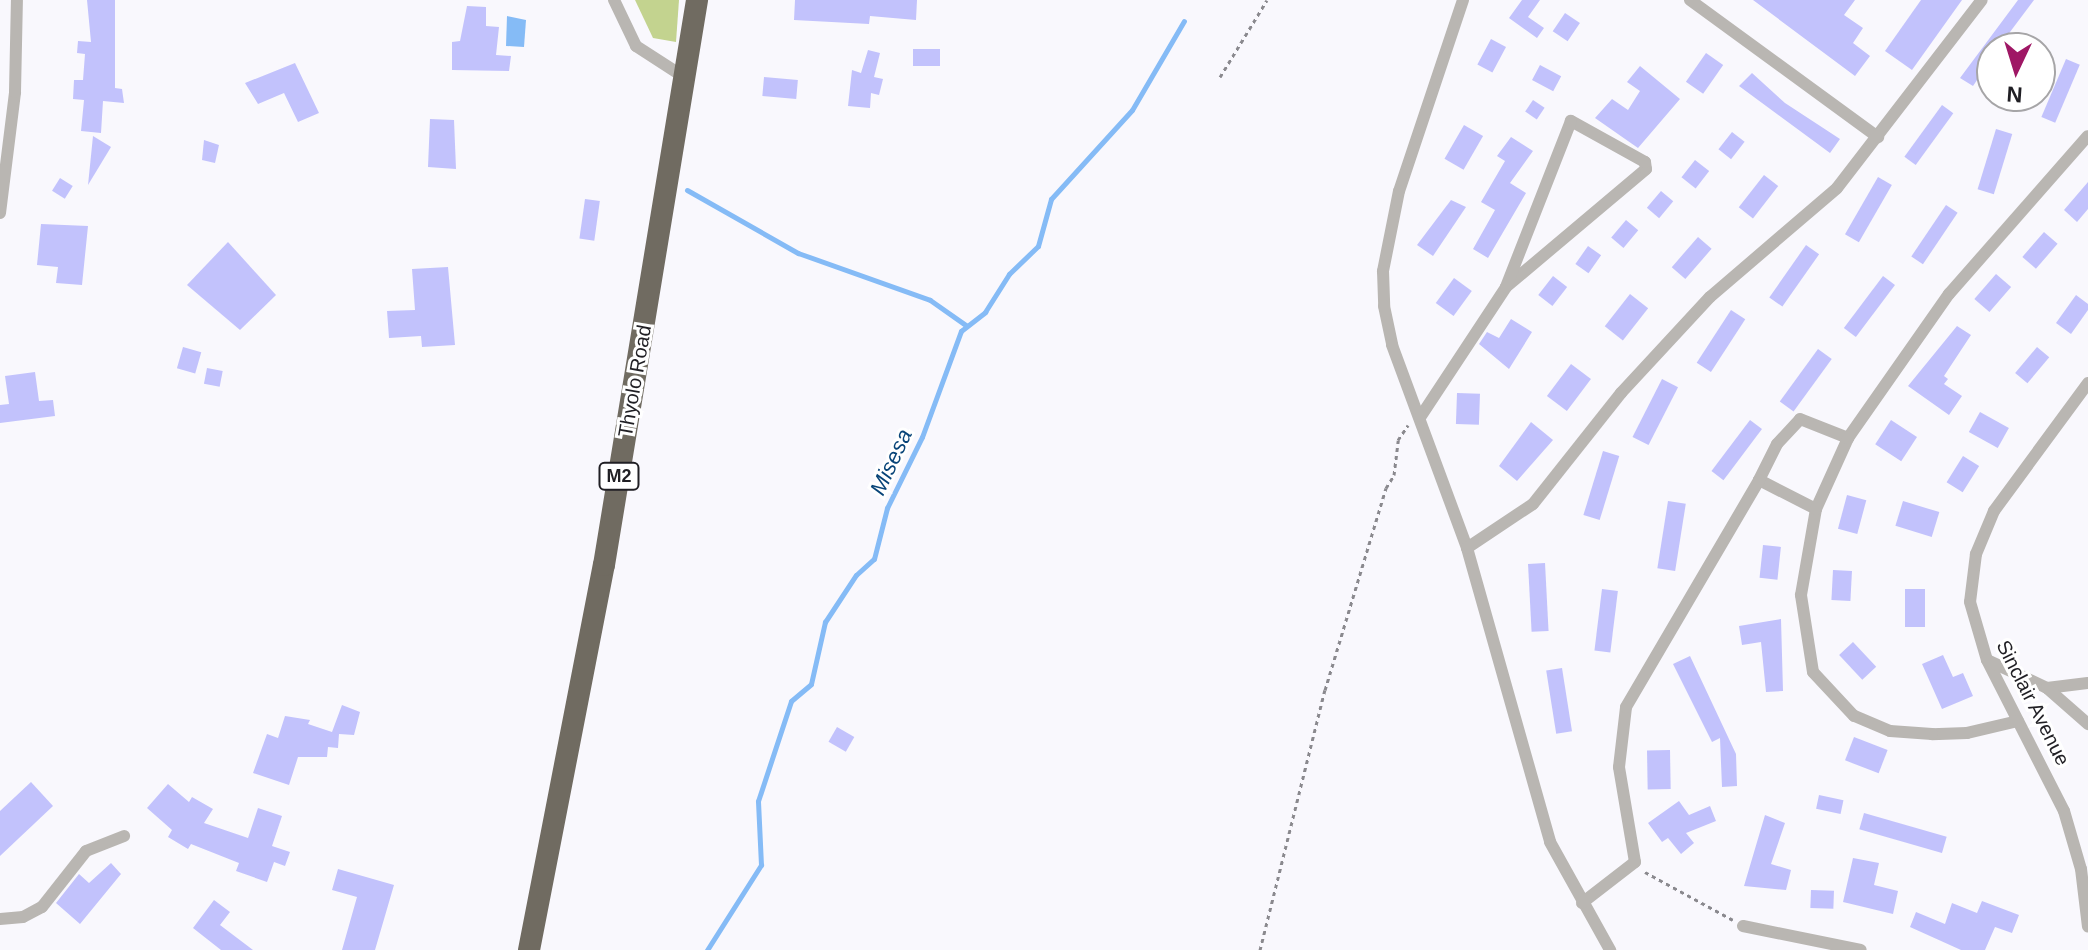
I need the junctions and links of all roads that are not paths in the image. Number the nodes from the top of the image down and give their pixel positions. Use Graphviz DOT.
graph roads {
  1 [pos="17,0"];
  2 [pos="614,0"];
  3 [pos="697,0"];
  4 [pos="1463,0"];
  5 [pos="1690,0"];
  6 [pos="1982,0"];
  7 [pos="687,79"];
  8 [pos="2088,136"];
  9 [pos="1878,137"];
  10 [pos="0,213"];
  11 [pos="1506,287"];
  12 [pos="2088,383"];
  13 [pos="1421,416"];
  14 [pos="1848,438"];
  15 [pos="1759,480"];
  16 [pos="1816,509"];
  17 [pos="1467,548"];
  18 [pos="1987,660"];
  19 [pos="2088,683"];
  20 [pos="2047,688"];
  21 [pos="2018,721"];
  22 [pos="2088,724"];
  23 [pos="124,836"];
  24 [pos="1582,903"];
  25 [pos="0,919"];
  26 [pos="1743,926"];
  27 [pos="2088,927"];
  28 [pos="529,950"];
  29 [pos="1610,950"];
  30 [pos="1861,950"];
  1 -- 10 [label="street"];
  2 -- 7 [label="street"];
  3 -- 7 [label="highway, Thyolo Road / M2"];
  4 -- 13 [label="street"];
  5 -- 9 [label="street"];
  6 -- 9 [label="street"];
  7 -- 28 [label="highway, Thyolo Road / M2"];
  8 -- 14 [label="street"];
  9 -- 17 [label="street"];
  11 -- 11 [label="street"];
  11 -- 13 [label="street"];
  12 -- 18 [label="street, Sinclair Avenue"];
  13 -- 17 [label="street"];
  14 -- 15 [label="street"];
  14 -- 16 [label="street"];
  15 -- 16 [label="street"];
  15 -- 24 [label="street"];
  16 -- 21 [label="street"];
  17 -- 24 [label="street"];
  18 -- 20 [label="street"];
  18 -- 21 [label="street, Sinclair Avenue"];
  19 -- 20 [label="street"];
  20 -- 22 [label="street"];
  21 -- 27 [label="street, Sinclair Avenue"];
  23 -- 25 [label="street"];
  24 -- 29 [label="street"];
  26 -- 30 [label="street"];
}
